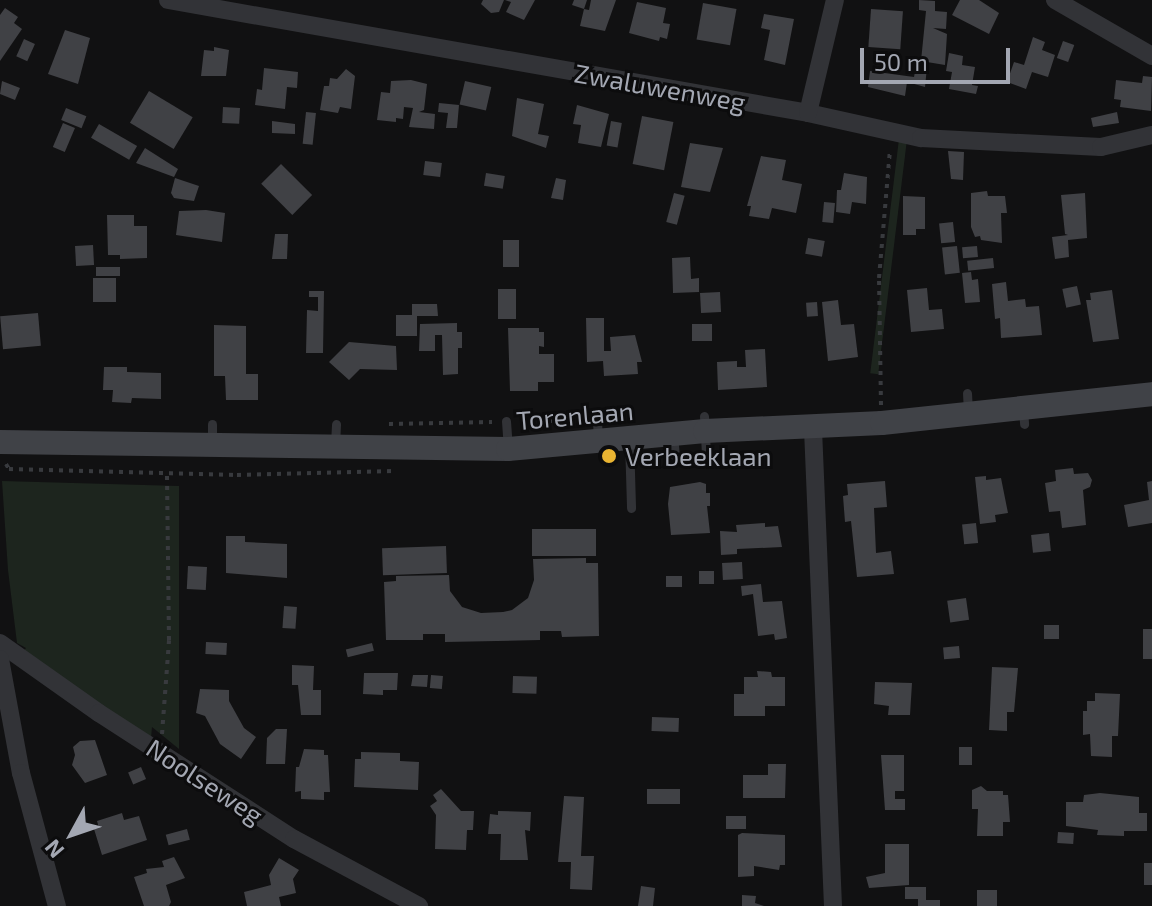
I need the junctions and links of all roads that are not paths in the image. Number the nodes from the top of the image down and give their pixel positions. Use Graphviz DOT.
graph roads {
  1 [pos="168,0"];
  2 [pos="835,0"];
  3 [pos="1055,0"];
  4 [pos="1152,56"];
  5 [pos="808,113"];
  6 [pos="1152,135"];
  7 [pos="1152,394"];
  8 [pos="506,421"];
  9 [pos="822,425"];
  10 [pos="629,438"];
  11 [pos="0,442"];
  12 [pos="508,449"];
  13 [pos="631,508"];
  14 [pos="0,643"];
  15 [pos="0,659"];
  16 [pos="57,906"];
  17 [pos="419,906"];
  18 [pos="833,906"];
  1 -- 5 [label="street, Zwaluwenweg"];
  2 -- 5 [label="street"];
  3 -- 4 [label="street"];
  5 -- 6 [label="street, Zwaluwenweg"];
  7 -- 9 [label="main road, Torenlaan"];
  8 -- 12 [label="lane"];
  9 -- 10 [label="main road, Torenlaan"];
  9 -- 18 [label="street"];
  10 -- 12 [label="main road, Torenlaan"];
  10 -- 13 [label="lane"];
  11 -- 12 [label="main road, Torenlaan"];
  14 -- 17 [label="street, Noolseweg"];
  15 -- 16 [label="street"];
}
